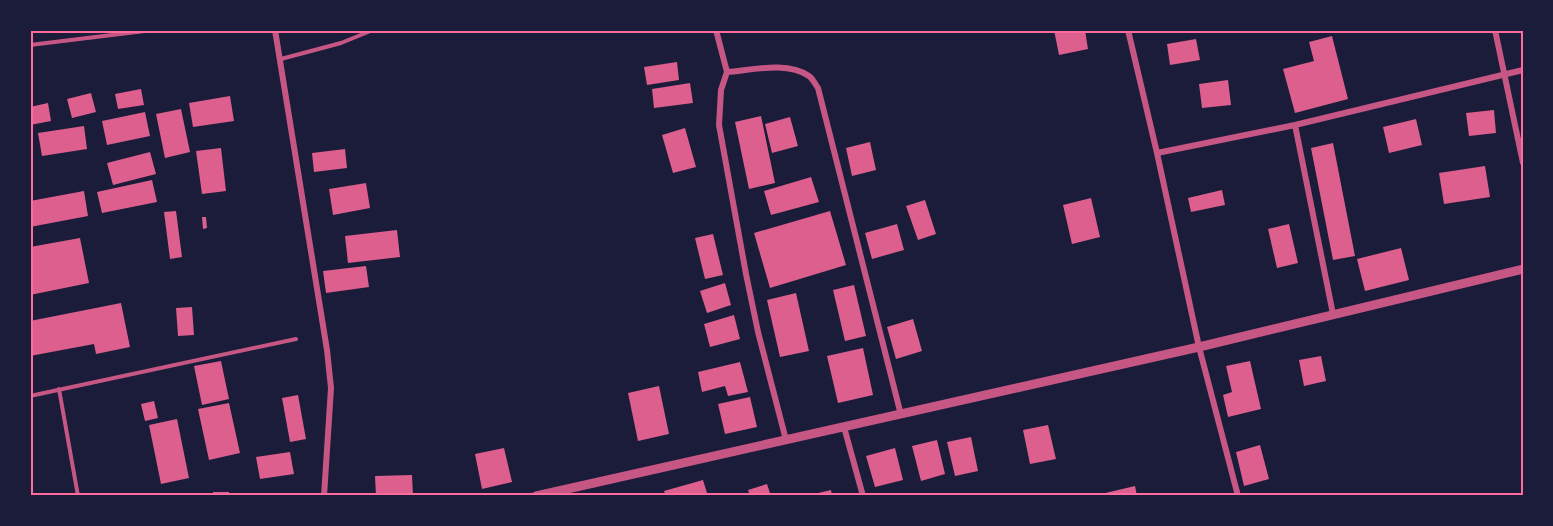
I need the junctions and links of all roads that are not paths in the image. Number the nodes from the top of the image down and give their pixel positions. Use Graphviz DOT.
graph roads {
  1 [pos="153,30"];
  2 [pos="275,30"];
  3 [pos="373,30"];
  4 [pos="716,30"];
  5 [pos="1128,30"];
  6 [pos="1495,30"];
  7 [pos="30,45"];
  8 [pos="281,59"];
  9 [pos="1523,70"];
  10 [pos="727,72"];
  11 [pos="1504,75"];
  12 [pos="1295,125"];
  13 [pos="1157,153"];
  14 [pos="1523,163"];
  15 [pos="1523,269"];
  16 [pos="1333,314"];
  17 [pos="296,339"];
  18 [pos="1199,347"];
  19 [pos="59,389"];
  20 [pos="30,396"];
  21 [pos="901,415"];
  22 [pos="844,427"];
  23 [pos="786,440"];
  24 [pos="78,496"];
  25 [pos="324,496"];
  26 [pos="536,496"];
  27 [pos="863,496"];
  28 [pos="1238,496"];
  1 -- 7 [label="lane"];
  2 -- 8 [label="street"];
  3 -- 8 [label="lane"];
  4 -- 10 [label="street"];
  5 -- 13 [label="street"];
  6 -- 11 [label="street"];
  8 -- 25 [label="street"];
  9 -- 11 [label="street"];
  10 -- 21 [label="street"];
  10 -- 23 [label="street"];
  11 -- 12 [label="street"];
  11 -- 14 [label="street"];
  12 -- 13 [label="street"];
  12 -- 16 [label="street"];
  13 -- 18 [label="street"];
  15 -- 16 [label="street"];
  16 -- 18 [label="street"];
  17 -- 19 [label="lane"];
  18 -- 21 [label="street"];
  18 -- 28 [label="street"];
  19 -- 20 [label="lane"];
  19 -- 24 [label="lane"];
  21 -- 22 [label="street"];
  22 -- 23 [label="street"];
  22 -- 27 [label="street"];
  23 -- 26 [label="street"];
}
